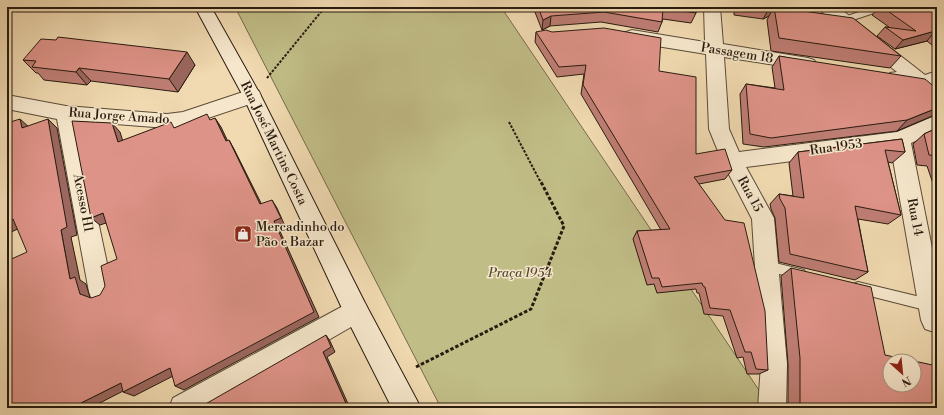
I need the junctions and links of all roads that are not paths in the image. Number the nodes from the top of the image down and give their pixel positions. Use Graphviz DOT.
graph roads {
  1 [pos="203,7"];
  2 [pos="712,7"];
  3 [pos="827,7"];
  4 [pos="883,7"];
  5 [pos="844,20"];
  6 [pos="616,33"];
  7 [pos="714,50"];
  8 [pos="822,66"];
  9 [pos="884,76"];
  10 [pos="930,80"];
  11 [pos="937,94"];
  12 [pos="252,96"];
  13 [pos="7,102"];
  14 [pos="66,114"];
  15 [pos="937,122"];
  16 [pos="900,139"];
  17 [pos="732,161"];
  18 [pos="767,266"];
  19 [pos="812,277"];
  20 [pos="850,286"];
  21 [pos="101,292"];
  22 [pos="356,311"];
  23 [pos="934,311"];
  24 [pos="182,408"];
  25 [pos="407,408"];
  26 [pos="772,408"];
  1 -- 12 [label="street, Rua José Martins Costa"];
  2 -- 7 [label="street, Rua 15"];
  3 -- 5 [label="street"];
  4 -- 5 [label="lane"];
  5 -- 10 [label="street"];
  6 -- 7 [label="street, Passagem 18"];
  7 -- 8 [label="street, Passagem 18"];
  7 -- 17 [label="street, Rua 15"];
  9 -- 10 [label="street"];
  10 -- 11 [label="street"];
  12 -- 14 [label="street, Rua Jorge Amado"];
  12 -- 22 [label="street, Rua José Martins Costa"];
  13 -- 14 [label="street, Rua Jorge Amado"];
  14 -- 21 [label="street, Acesso H1"];
  15 -- 16 [label="street, Rua 1953"];
  16 -- 17 [label="street, Rua 1953"];
  16 -- 23 [label="street, Rua 14"];
  17 -- 18 [label="street, Rua 15"];
  18 -- 19 [label="lane"];
  18 -- 26 [label="street, Rua 15"];
  20 -- 23 [label="lane"];
  22 -- 24 [label="street"];
  22 -- 25 [label="street, Rua José Martins Costa"];
}
